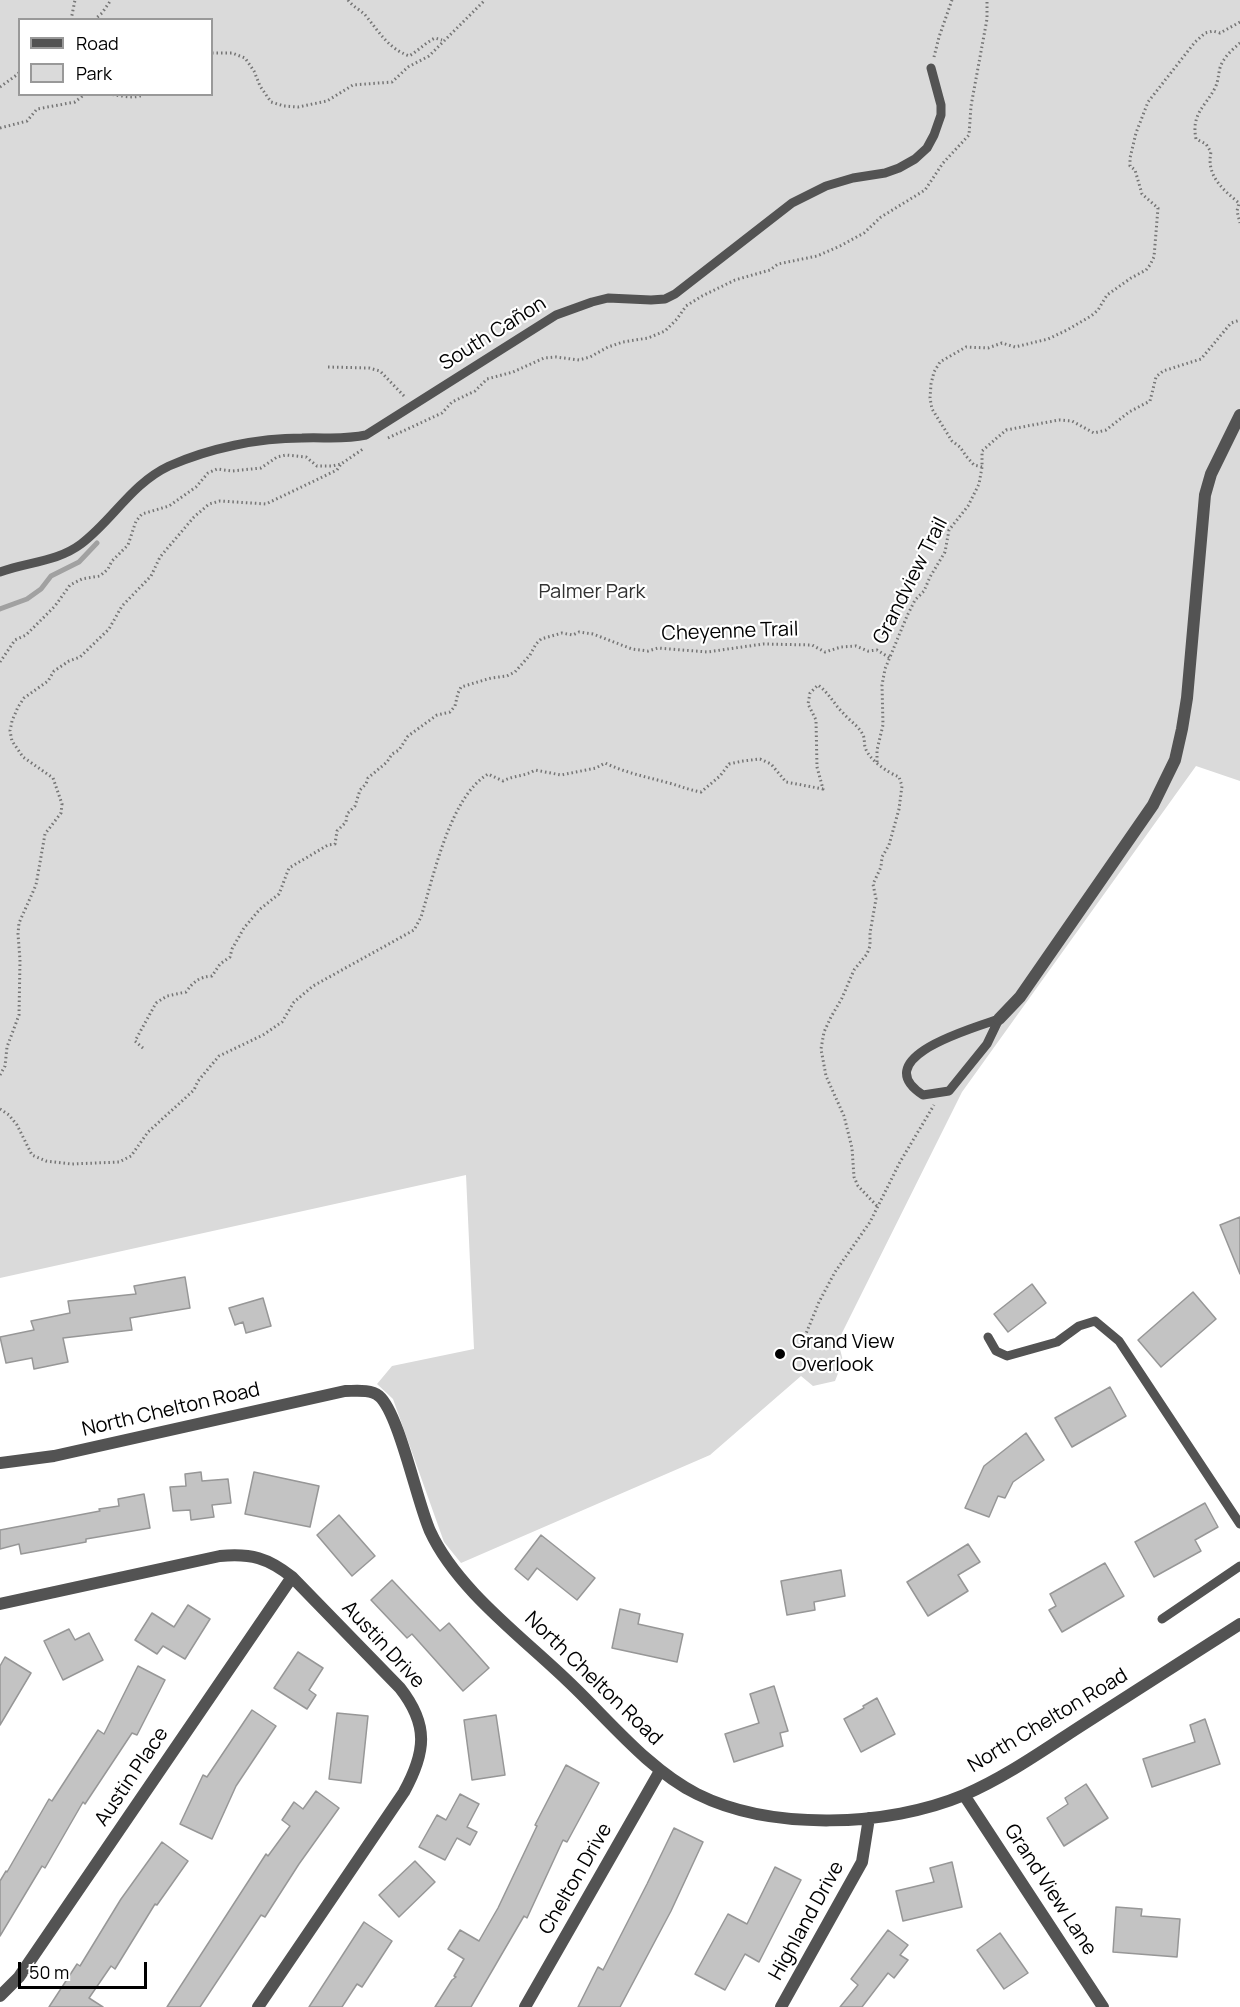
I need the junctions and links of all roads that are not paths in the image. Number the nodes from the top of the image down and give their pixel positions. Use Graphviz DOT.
graph roads {
  1 [pos="931,68"];
  2 [pos="1240,415"];
  3 [pos="0,572"];
  4 [pos="999,1020"];
  5 [pos="988,1336"];
  6 [pos="0,1463"];
  7 [pos="1240,1524"];
  8 [pos="1240,1566"];
  9 [pos="292,1577"];
  10 [pos="0,1604"];
  11 [pos="1162,1619"];
  12 [pos="1240,1624"];
  13 [pos="660,1771"];
  14 [pos="964,1795"];
  15 [pos="869,1818"];
  16 [pos="0,1996"];
  17 [pos="258,2007"];
  18 [pos="525,2007"];
  19 [pos="781,2007"];
  20 [pos="1103,2007"];
  1 -- 3 [label="lane, South Cañon"];
  2 -- 4 [label="street"];
  4 -- 4 [label="lane"];
  5 -- 7 [label="lane"];
  6 -- 13 [label="street, North Chelton Road"];
  8 -- 11 [label="lane"];
  9 -- 10 [label="street, Austin Drive"];
  9 -- 16 [label="street, Austin Place"];
  9 -- 17 [label="street, Austin Drive"];
  12 -- 14 [label="street, North Chelton Road"];
  13 -- 15 [label="street, North Chelton Road"];
  13 -- 18 [label="street, Chelton Drive"];
  14 -- 15 [label="street, North Chelton Road"];
  14 -- 20 [label="street, Grand View Lane"];
  15 -- 19 [label="street, Highland Drive"];
}
